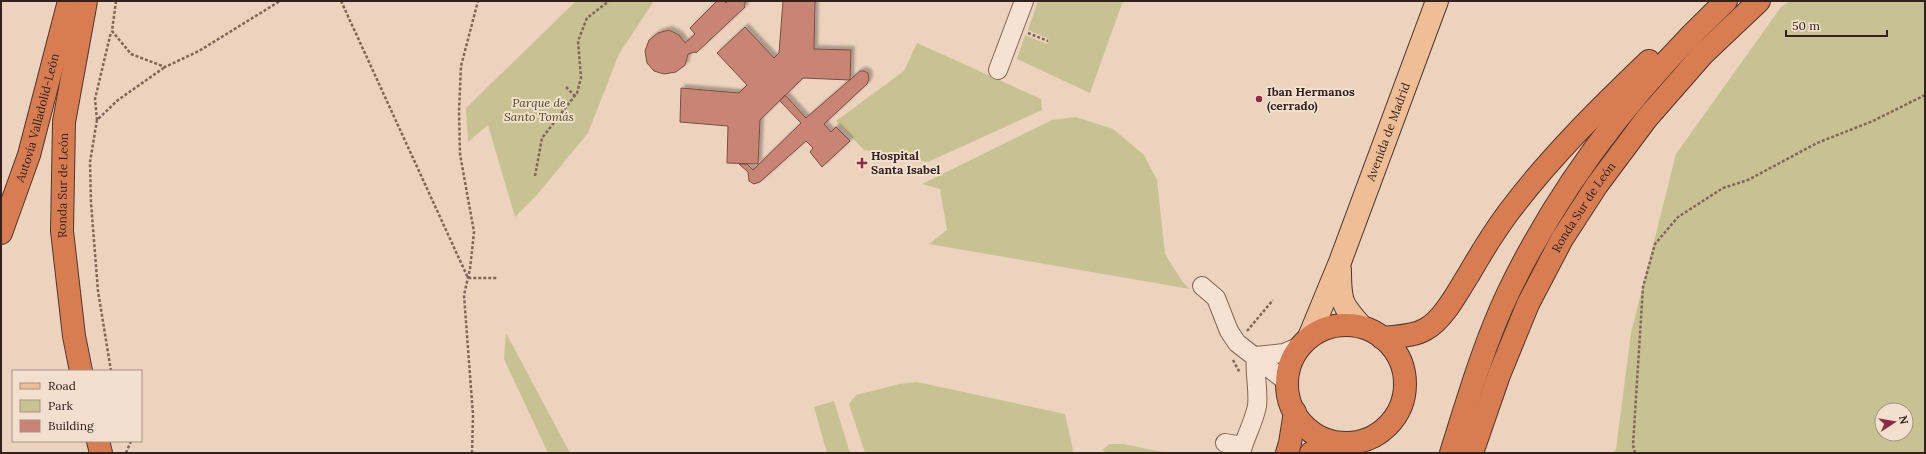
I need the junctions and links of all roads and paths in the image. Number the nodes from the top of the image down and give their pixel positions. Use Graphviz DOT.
graph roads {
  1 [pos="69,1"];
  2 [pos="86,1"];
  3 [pos="116,1"];
  4 [pos="280,1"];
  5 [pos="341,1"];
  6 [pos="478,1"];
  7 [pos="609,1"];
  8 [pos="1024,1"];
  9 [pos="1437,1"];
  10 [pos="1725,1"];
  11 [pos="1759,1"];
  12 [pos="1014,28"];
  13 [pos="112,31"];
  14 [pos="1048,41"];
  15 [pos="165,67"];
  16 [pos="998,70"];
  17 [pos="566,87"];
  18 [pos="1925,95"];
  19 [pos="575,96"];
  20 [pos="97,120"];
  21 [pos="535,176"];
  22 [pos="1,233"];
  23 [pos="1340,262"];
  24 [pos="468,278"];
  25 [pos="497,278"];
  26 [pos="1202,286"];
  27 [pos="1273,300"];
  28 [pos="1362,327"];
  29 [pos="1246,332"];
  30 [pos="1382,338"];
  31 [pos="1303,342"];
  32 [pos="1256,356"];
  33 [pos="80,370"];
  34 [pos="111,370"];
  35 [pos="1499,375"];
  36 [pos="1287,382"];
  37 [pos="1295,412"];
  38 [pos="98,442"];
  39 [pos="131,442"];
  40 [pos="1225,443"];
  41 [pos="1346,446"];
  42 [pos="1242,449"];
  43 [pos="101,453"];
  44 [pos="126,453"];
  45 [pos="472,453"];
  46 [pos="1287,453"];
  47 [pos="1311,453"];
  48 [pos="1451,453"];
  49 [pos="1472,453"];
  50 [pos="1484,453"];
  51 [pos="1635,453"];
  1 -- 22 [label="highway, Autovía Valladolid-León"];
  2 -- 33 [label="highway, Ronda Sur de León"];
  3 -- 13 [label="path"];
  4 -- 15 [label="path"];
  5 -- 24 [label="path"];
  6 -- 24 [label="path"];
  7 -- 19 [label="path"];
  8 -- 12 [label="street"];
  9 -- 23 [label="main road, Avenida de Madrid"];
  10 -- 30 [label="highway"];
  10 -- 48 [label="highway, Ronda Sur de León"];
  11 -- 35 [label="highway, Ronda Sur de León"];
  12 -- 14 [label="path"];
  12 -- 16 [label="street"];
  13 -- 15 [label="path"];
  13 -- 20 [label="path"];
  15 -- 20 [label="path"];
  17 -- 19 [label="path"];
  18 -- 51 [label="path"];
  19 -- 21 [label="path"];
  20 -- 34 [label="path"];
  23 -- 28 [label="main road, Avenida de Madrid"];
  23 -- 31 [label="main road, Avenida de Madrid"];
  24 -- 25 [label="path"];
  24 -- 45 [label="path"];
  26 -- 32 [label="street"];
  27 -- 29 [label="path"];
  28 -- 30 [label="highway"];
  28 -- 31 [label="highway"];
  30 -- 41 [label="highway"];
  31 -- 32 [label="street"];
  31 -- 36 [label="highway"];
  32 -- 36 [label="street"];
  32 -- 42 [label="street"];
  35 -- 49 [label="highway, Ronda Sur de León"];
  35 -- 50 [label="highway"];
  36 -- 37 [label="highway"];
  37 -- 41 [label="highway"];
  37 -- 46 [label="highway"];
  38 -- 43 [label="highway"];
  39 -- 44 [label="path"];
  40 -- 42 [label="street"];
  41 -- 47 [label="highway"];
}
